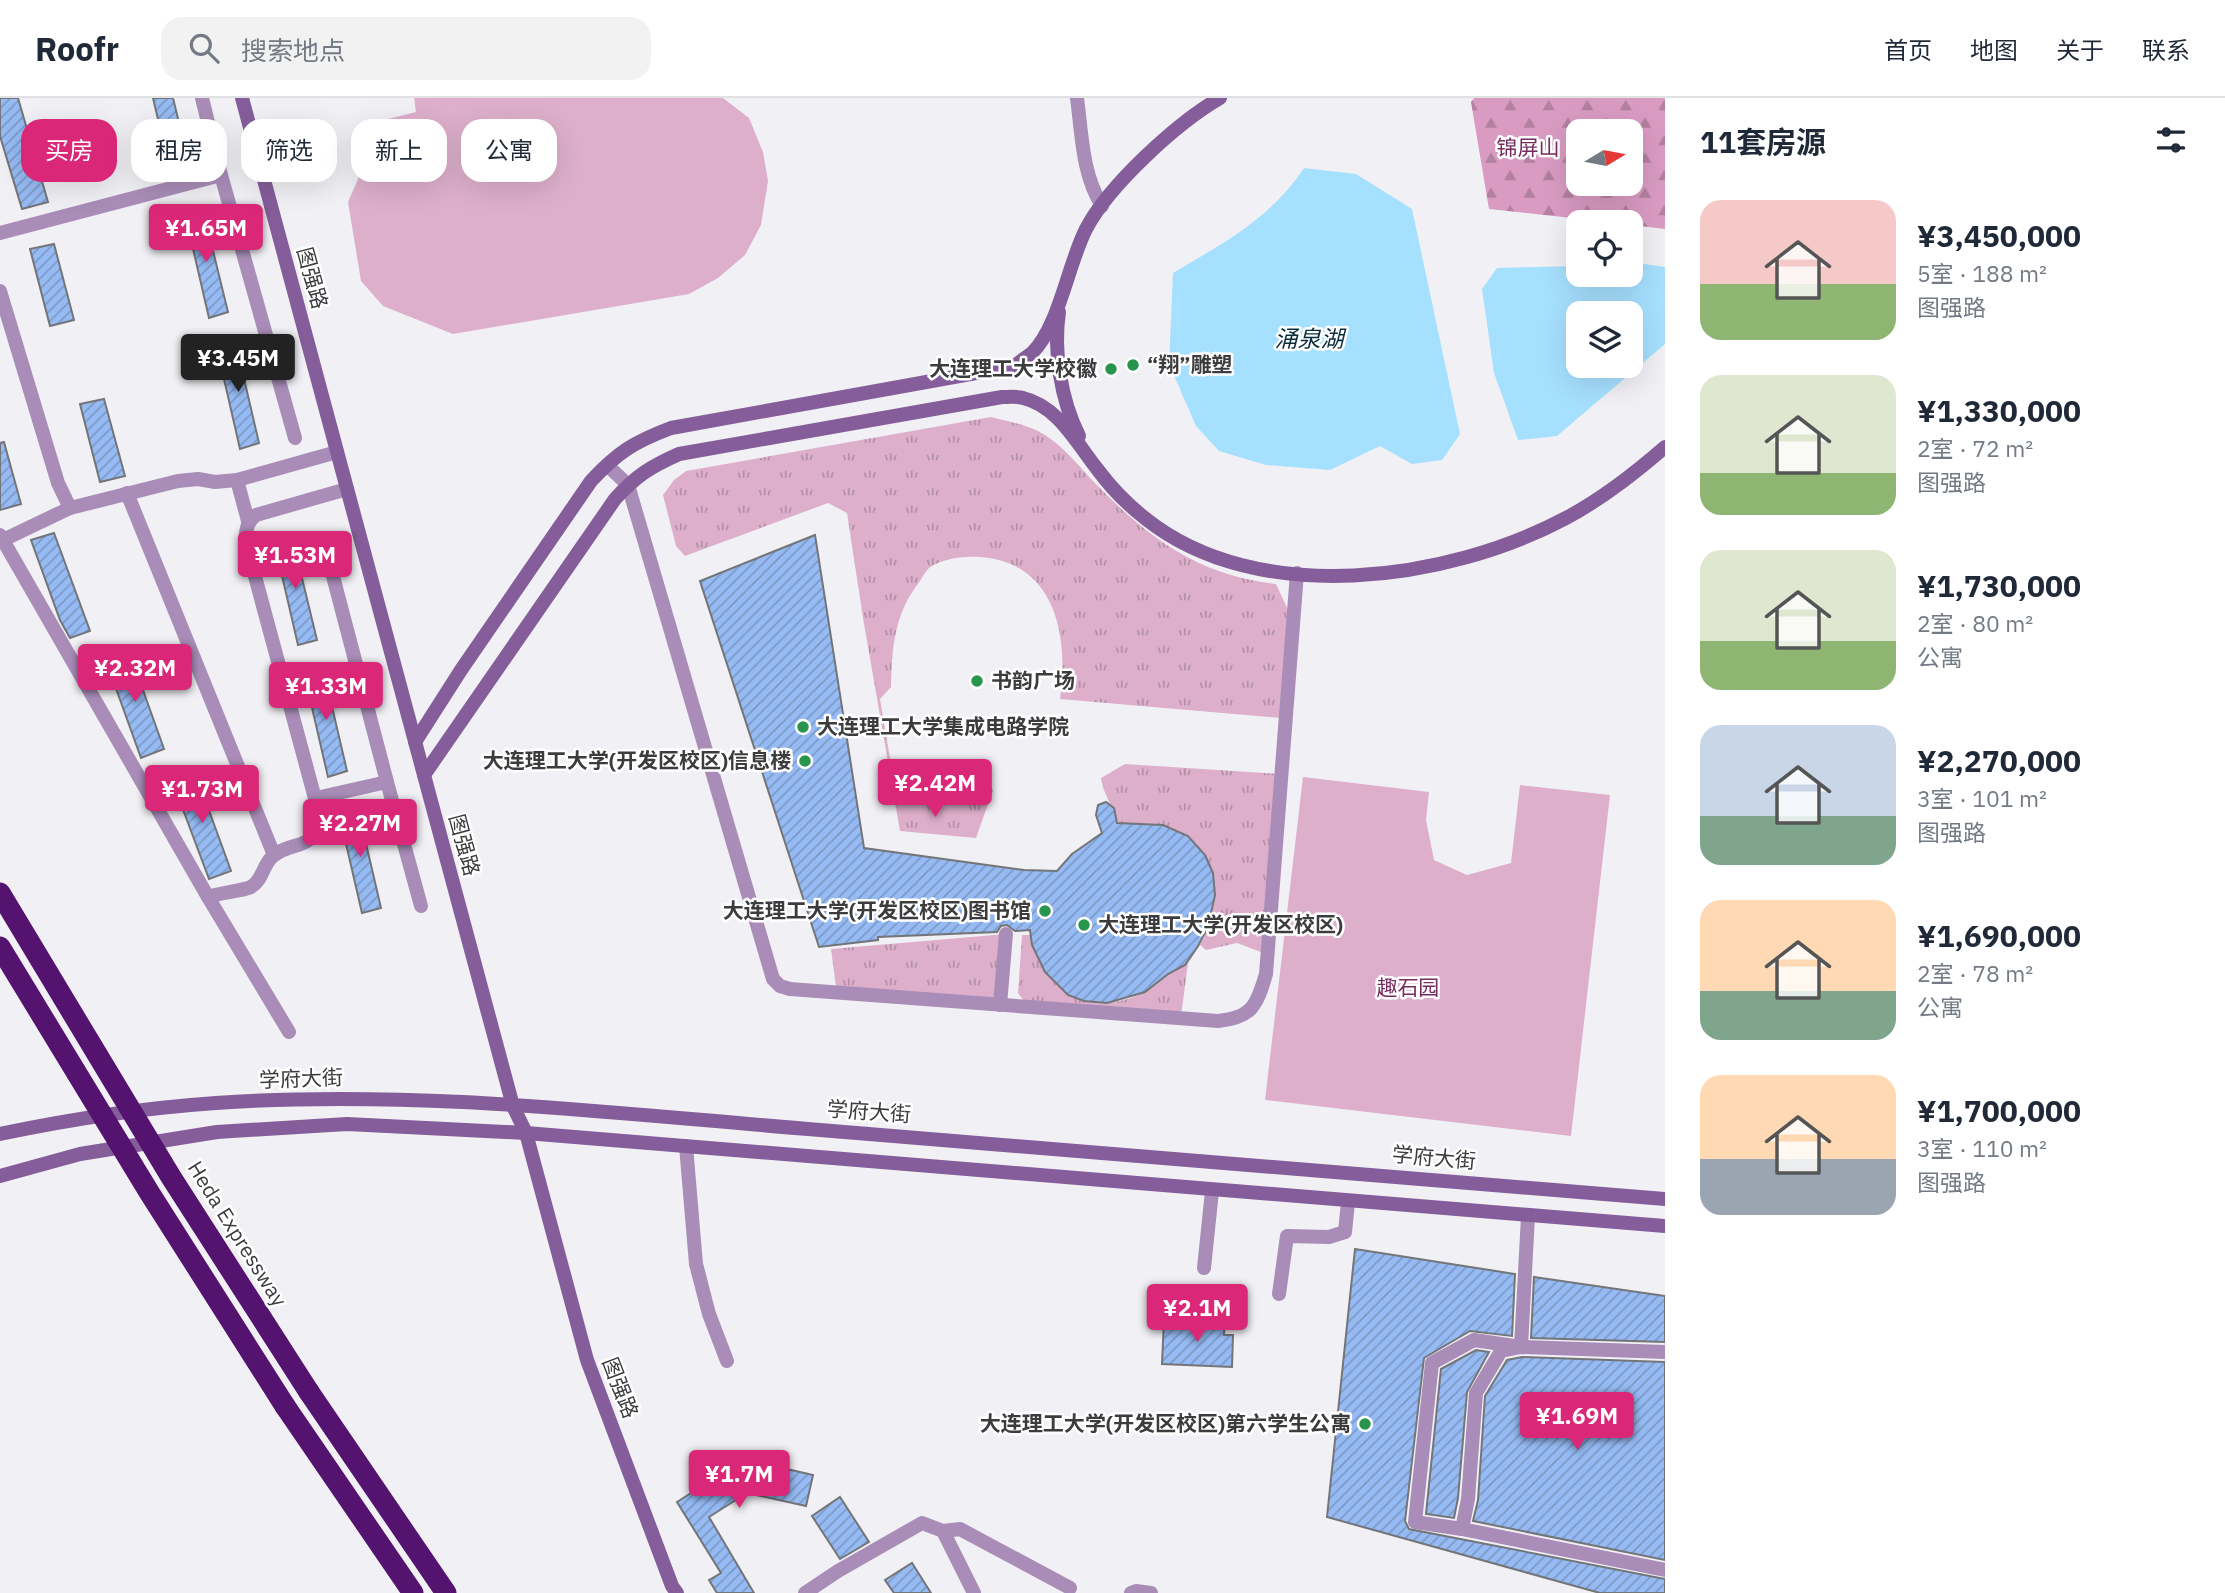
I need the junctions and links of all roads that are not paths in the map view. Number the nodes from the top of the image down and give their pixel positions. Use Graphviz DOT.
graph roads {
  1 [pos="202,98"];
  2 [pos="242,98"];
  3 [pos="1077,98"];
  4 [pos="1220,98"];
  5 [pos="207,119"];
  6 [pos="194,182"];
  7 [pos="223,182"];
  8 [pos="1102,206"];
  9 [pos="0,233"];
  10 [pos="1065,284"];
  11 [pos="0,291"];
  12 [pos="295,438"];
  13 [pos="1665,447"];
  14 [pos="337,452"];
  15 [pos="1090,459"];
  16 [pos="607,464"];
  17 [pos="237,480"];
  18 [pos="628,485"];
  19 [pos="347,489"];
  20 [pos="127,493"];
  21 [pos="70,508"];
  22 [pos="248,521"];
  23 [pos="1,538"];
  24 [pos="324,542"];
  25 [pos="1297,573"];
  26 [pos="415,742"];
  27 [pos="424,775"];
  28 [pos="387,782"];
  29 [pos="316,798"];
  30 [pos="274,855"];
  31 [pos="0,893"];
  32 [pos="208,897"];
  33 [pos="421,906"];
  34 [pos="1006,934"];
  35 [pos="0,947"];
  36 [pos="1000,1005"];
  37 [pos="289,1032"];
  38 [pos="513,1106"];
  39 [pos="526,1133"];
  40 [pos="0,1134"];
  41 [pos="686,1146"];
  42 [pos="0,1176"];
  43 [pos="1212,1191"];
  44 [pos="1665,1199"];
  45 [pos="1348,1202"];
  46 [pos="1528,1216"];
  47 [pos="1665,1226"];
  48 [pos="1204,1268"];
  49 [pos="1279,1294"];
  50 [pos="1521,1348"];
  51 [pos="1665,1352"];
  52 [pos="727,1361"];
  53 [pos="1462,1529"];
  54 [pos="943,1531"];
  55 [pos="1665,1570"];
  56 [pos="1070,1588"];
  57 [pos="414,1593"];
  58 [pos="446,1593"];
  59 [pos="677,1593"];
  60 [pos="805,1593"];
  61 [pos="974,1593"];
  62 [pos="1131,1593"];
  63 [pos="1152,1593"];
  1 -- 5 [label="street"];
  2 -- 14 [label="street, 图强路"];
  3 -- 8 [label="street"];
  4 -- 8 [label="street"];
  6 -- 9 [label="street"];
  7 -- 12 [label="street"];
  8 -- 10 [label="street"];
  10 -- 15 [label="street"];
  10 -- 16 [label="street"];
  11 -- 21 [label="street"];
  13 -- 25 [label="street"];
  14 -- 17 [label="street"];
  14 -- 19 [label="street, 图强路"];
  15 -- 18 [label="street"];
  15 -- 25 [label="street"];
  16 -- 18 [label="street"];
  16 -- 26 [label="street"];
  17 -- 20 [label="street"];
  17 -- 22 [label="street"];
  18 -- 27 [label="street"];
  18 -- 36 [label="street"];
  19 -- 22 [label="street"];
  19 -- 26 [label="street, 图强路"];
  20 -- 21 [label="street"];
  20 -- 30 [label="street"];
  21 -- 23 [label="street"];
  22 -- 29 [label="street"];
  23 -- 32 [label="street"];
  24 -- 28 [label="street"];
  25 -- 36 [label="street"];
  26 -- 27 [label="street, 图强路"];
  27 -- 38 [label="street, 图强路"];
  28 -- 29 [label="street"];
  28 -- 33 [label="street"];
  29 -- 30 [label="street"];
  30 -- 32 [label="street"];
  31 -- 58 [label="highway, Heda Expressway, bridge"];
  32 -- 37 [label="street"];
  34 -- 36 [label="street"];
  35 -- 57 [label="highway, bridge"];
  38 -- 39 [label="street, 图强路"];
  38 -- 40 [label="street, 学府大街"];
  38 -- 44 [label="street, 学府大街"];
  39 -- 41 [label="street"];
  39 -- 42 [label="street"];
  39 -- 59 [label="street, 图强路"];
  41 -- 43 [label="street"];
  41 -- 52 [label="street"];
  43 -- 45 [label="street"];
  43 -- 48 [label="street"];
  45 -- 46 [label="street"];
  45 -- 49 [label="street"];
  46 -- 47 [label="street"];
  46 -- 50 [label="street"];
  50 -- 51 [label="street"];
  50 -- 53 [label="street"];
  50 -- 53 [label="street"];
  53 -- 55 [label="street"];
  54 -- 56 [label="street"];
  54 -- 60 [label="street"];
  54 -- 61 [label="street"];
  62 -- 63 [label="street"];
}
